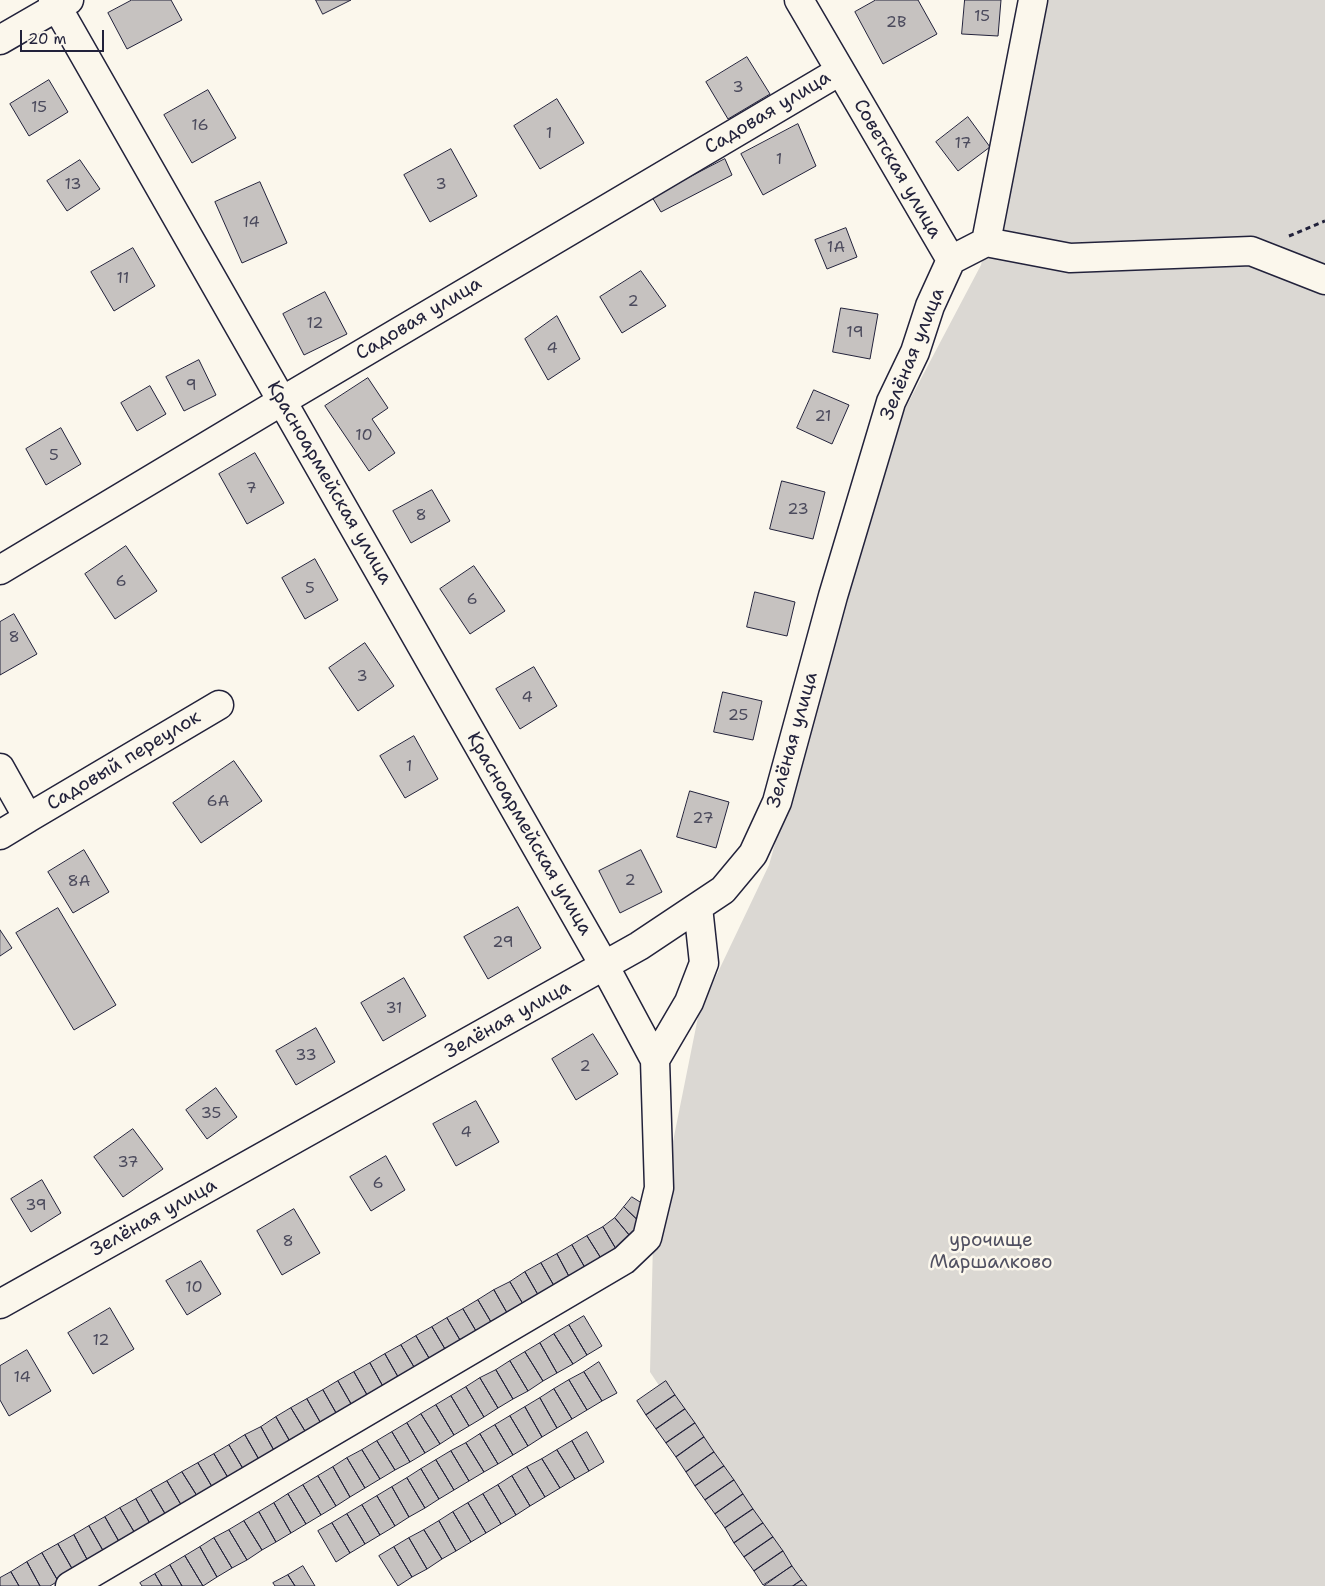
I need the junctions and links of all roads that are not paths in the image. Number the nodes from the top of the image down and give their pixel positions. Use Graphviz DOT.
graph roads {
  1 [pos="798,0"];
  2 [pos="1033,0"];
  3 [pos="59,2"];
  4 [pos="0,40"];
  5 [pos="840,71"];
  6 [pos="986,242"];
  7 [pos="951,260"];
  8 [pos="1325,280"];
  9 [pos="282,401"];
  10 [pos="0,570"];
  11 [pos="219,705"];
  12 [pos="0,768"];
  13 [pos="28,818"];
  14 [pos="0,835"];
  15 [pos="698,907"];
  16 [pos="604,966"];
  17 [pos="655,1060"];
  18 [pos="0,1304"];
  19 [pos="70,1586"];
  1 -- 5 [label="street, Советская улица"];
  2 -- 6 [label="street"];
  3 -- 4 [label="street"];
  3 -- 9 [label="street, Красноармейская улица"];
  5 -- 7 [label="street, Советская улица"];
  5 -- 9 [label="street, Садовая улица"];
  6 -- 7 [label="street"];
  6 -- 8 [label="street"];
  7 -- 15 [label="street, Зелёная улица"];
  9 -- 10 [label="street, Садовая улица"];
  9 -- 16 [label="street, Красноармейская улица"];
  11 -- 13 [label="street, Садовый переулок"];
  12 -- 13 [label="street, Садовый переулок"];
  13 -- 14 [label="street, Садовый переулок"];
  15 -- 16 [label="street, Зелёная улица"];
  15 -- 17 [label="street"];
  16 -- 17 [label="street, Красноармейская улица"];
  16 -- 18 [label="street, Зелёная улица"];
  17 -- 19 [label="street"];
}
